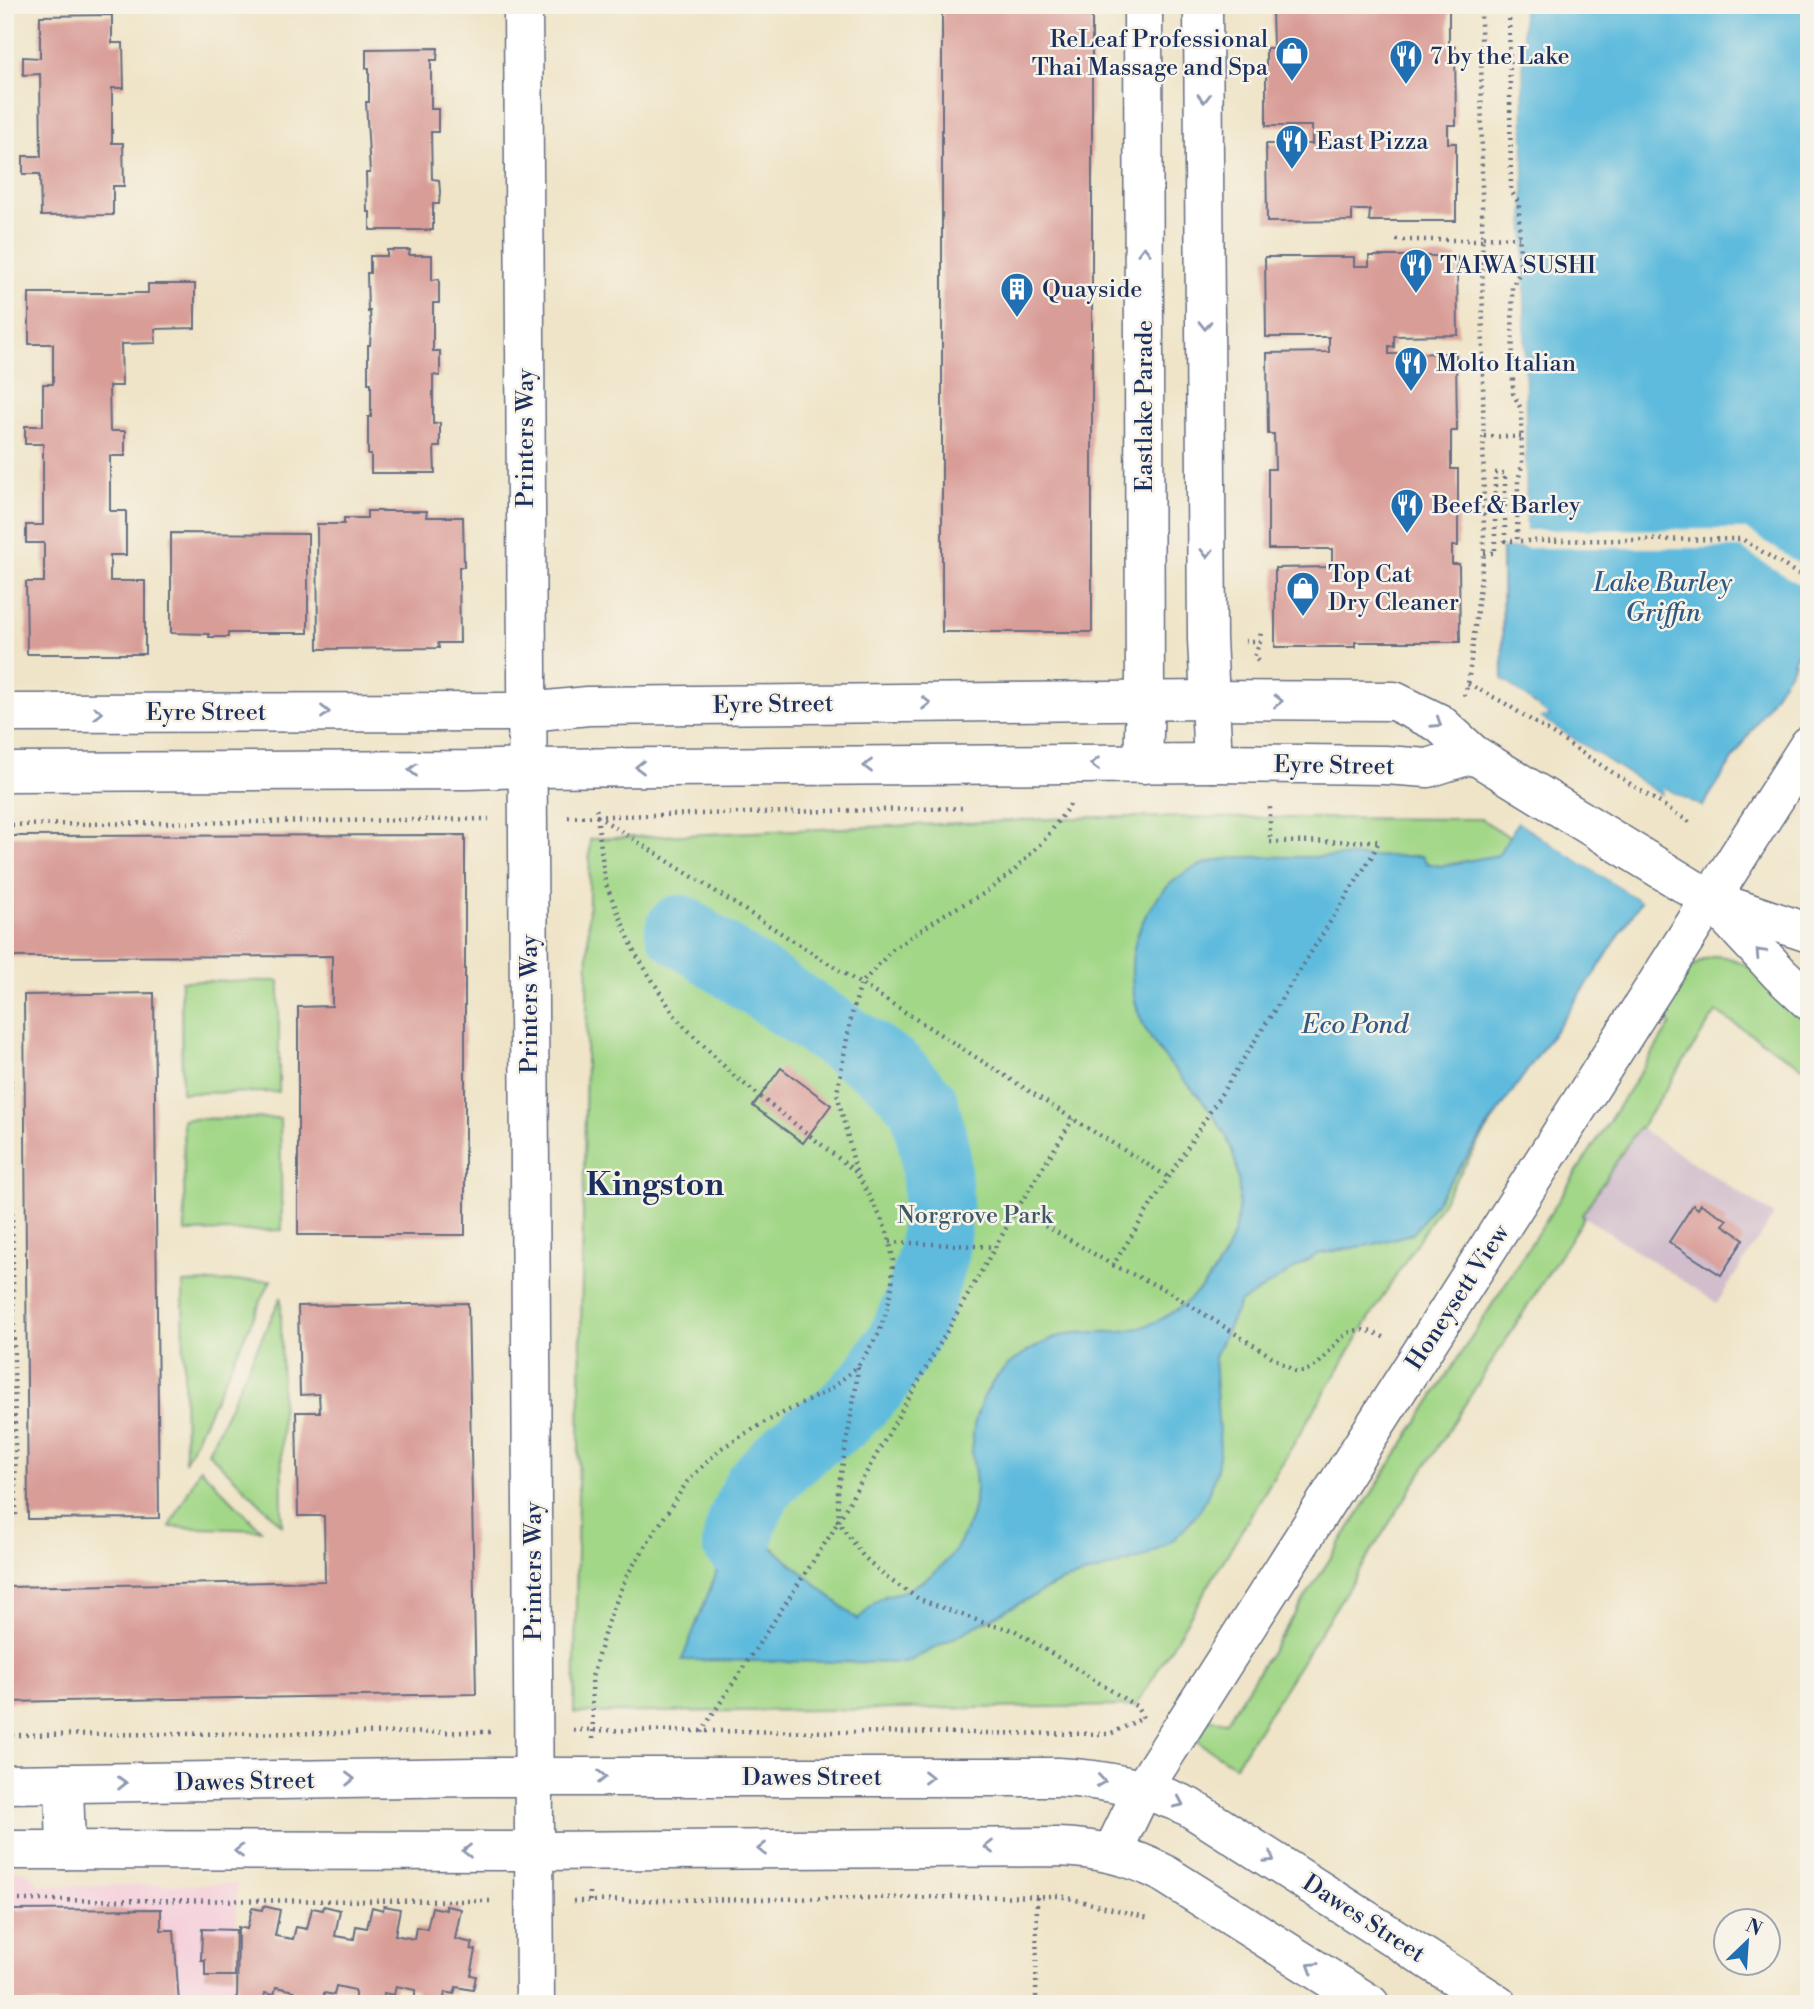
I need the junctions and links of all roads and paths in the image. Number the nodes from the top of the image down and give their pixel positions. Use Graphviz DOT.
graph roads {
  1 [pos="523,5"];
  2 [pos="1143,5"];
  3 [pos="1203,5"];
  4 [pos="1481,5"];
  5 [pos="1510,5"];
  6 [pos="1519,238"];
  7 [pos="1483,239"];
  8 [pos="1396,240"];
  9 [pos="1484,436"];
  10 [pos="1521,437"];
  11 [pos="1517,541"];
  12 [pos="1484,553"];
  13 [pos="1809,582"];
  14 [pos="1261,629"];
  15 [pos="1260,642"];
  16 [pos="1144,701"];
  17 [pos="1209,701"];
  18 [pos="528,712"];
  19 [pos="5,713"];
  20 [pos="55,713"];
  21 [pos="1809,745"];
  22 [pos="1473,754"];
  23 [pos="1213,763"];
  24 [pos="1143,764"];
  25 [pos="528,768"];
  26 [pos="5,772"];
  27 [pos="58,772"];
  28 [pos="1270,790"];
  29 [pos="1073,801"];
  30 [pos="972,807"];
  31 [pos="597,816"];
  32 [pos="528,818"];
  33 [pos="1691,824"];
  34 [pos="5,825"];
  35 [pos="1711,900"];
  36 [pos="1809,933"];
  37 [pos="861,984"];
  38 [pos="1809,1001"];
  39 [pos="5,1040"];
  40 [pos="1073,1119"];
  41 [pos="856,1172"];
  42 [pos="1168,1177"];
  43 [pos="1017,1209"];
  44 [pos="890,1242"];
  45 [pos="995,1247"];
  46 [pos="1113,1265"];
  47 [pos="1386,1339"];
  48 [pos="858,1366"];
  49 [pos="5,1517"];
  50 [pos="838,1521"];
  51 [pos="711,1719"];
  52 [pos="475,1733"];
  53 [pos="5,1735"];
  54 [pos="534,1777"];
  55 [pos="64,1783"];
  56 [pos="5,1784"];
  57 [pos="1143,1789"];
  58 [pos="5,1850"];
  59 [pos="66,1850"];
  60 [pos="535,1851"];
  61 [pos="1112,1853"];
  62 [pos="1037,1895"];
  63 [pos="5,1899"];
  64 [pos="535,1902"];
  65 [pos="1149,1918"];
  66 [pos="536,2004"];
  67 [pos="1037,2004"];
  68 [pos="1370,2004"];
  69 [pos="1498,2004"];
  1 -- 18 [label="street, Printers Way"];
  16 -- 2 [label="street, Eastlake Parade, one-way"];
  3 -- 17 [label="street, one-way"];
  4 -- 7 [label="path"];
  5 -- 6 [label="path"];
  6 -- 7 [label="path"];
  6 -- 10 [label="path"];
  7 -- 8 [label="path"];
  7 -- 9 [label="path"];
  9 -- 10 [label="path"];
  9 -- 12 [label="path"];
  10 -- 11 [label="path"];
  11 -- 12 [label="path"];
  11 -- 13 [label="path"];
  12 -- 33 [label="path"];
  14 -- 15 [label="path"];
  16 -- 17 [label="street, Eyre Street"];
  18 -- 16 [label="street, Eyre Street, one-way"];
  16 -- 24 [label="street, Eastlake Parade"];
  17 -- 22 [label="street, Eyre Street, one-way"];
  17 -- 23 [label="street"];
  20 -- 18 [label="street, Eyre Street, one-way"];
  18 -- 25 [label="street, Printers Way"];
  19 -- 20 [label="street, Eyre Street"];
  20 -- 27 [label="street"];
  21 -- 35 [label="street, Honeysett View"];
  22 -- 23 [label="street, Eyre Street"];
  22 -- 35 [label="street, Eyre Street"];
  23 -- 24 [label="street, Eyre Street"];
  24 -- 25 [label="street, Eyre Street, one-way"];
  25 -- 27 [label="street, Eyre Street, one-way"];
  25 -- 32 [label="street, Printers Way"];
  26 -- 27 [label="street, Eyre Street"];
  28 -- 42 [label="path"];
  29 -- 37 [label="path"];
  30 -- 31 [label="path"];
  31 -- 32 [label="path"];
  31 -- 37 [label="path"];
  31 -- 41 [label="path"];
  32 -- 34 [label="path"];
  32 -- 54 [label="street, Printers Way"];
  35 -- 36 [label="street, Eyre Street"];
  38 -- 35 [label="street, Eyre Street, one-way"];
  35 -- 57 [label="street, Honeysett View"];
  37 -- 40 [label="path"];
  37 -- 41 [label="path"];
  39 -- 49 [label="path"];
  40 -- 42 [label="path"];
  40 -- 43 [label="path"];
  41 -- 44 [label="path"];
  42 -- 46 [label="path"];
  43 -- 45 [label="path"];
  43 -- 46 [label="path"];
  44 -- 45 [label="path"];
  44 -- 48 [label="path"];
  45 -- 50 [label="path"];
  46 -- 47 [label="path"];
  48 -- 50 [label="path"];
  48 -- 50 [label="path"];
  50 -- 51 [label="path"];
  52 -- 53 [label="path"];
  55 -- 54 [label="street, Dawes Street, one-way"];
  54 -- 57 [label="street, Dawes Street, one-way"];
  54 -- 60 [label="street, Printers Way"];
  55 -- 56 [label="street, Dawes Street"];
  55 -- 59 [label="street"];
  57 -- 61 [label="street, Honeysett View"];
  57 -- 69 [label="street, Dawes Street, one-way"];
  58 -- 59 [label="street"];
  60 -- 59 [label="street, one-way"];
  61 -- 60 [label="street, one-way"];
  60 -- 64 [label="street, Printers Way"];
  68 -- 61 [label="street, one-way"];
  62 -- 64 [label="path"];
  62 -- 65 [label="path"];
  62 -- 67 [label="path"];
  63 -- 64 [label="path"];
  64 -- 66 [label="street, Printers Way"];
}
